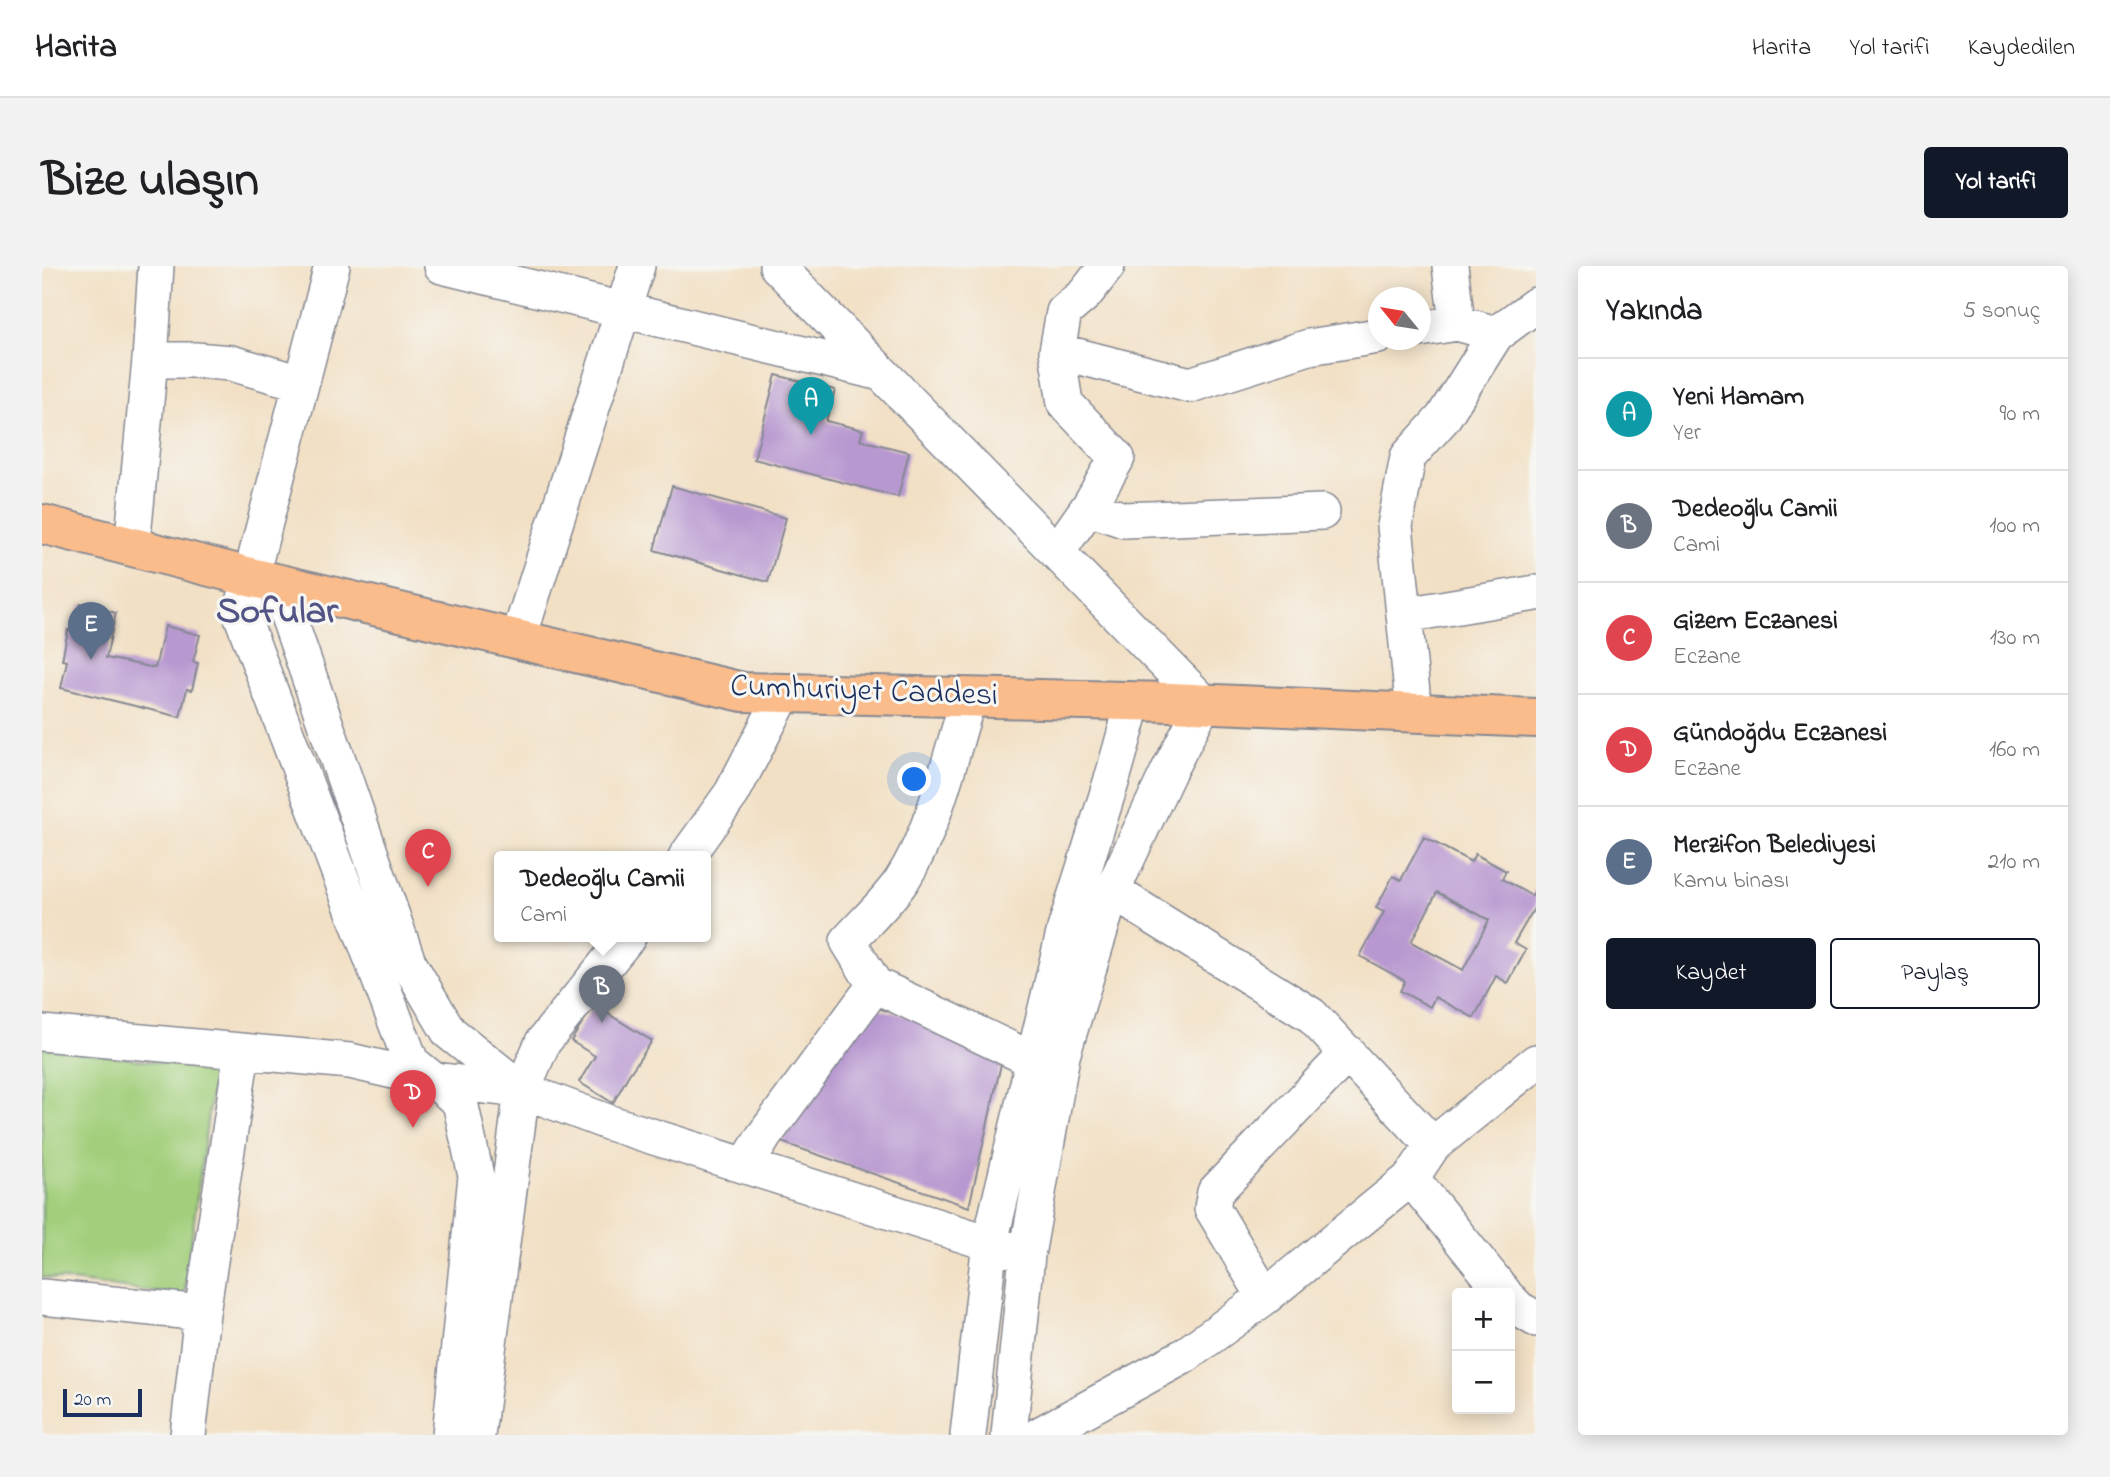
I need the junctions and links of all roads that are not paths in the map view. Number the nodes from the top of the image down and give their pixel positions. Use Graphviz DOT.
graph roads {
  1 [pos="156,266"];
  2 [pos="332,266"];
  3 [pos="637,266"];
  4 [pos="1107,266"];
  5 [pos="1450,266"];
  6 [pos="453,267"];
  7 [pos="792,273"];
  8 [pos="1536,305"];
  9 [pos="622,310"];
  10 [pos="1457,323"];
  11 [pos="1431,327"];
  12 [pos="1496,334"];
  13 [pos="1368,338"];
  14 [pos="1056,351"];
  15 [pos="150,360"];
  16 [pos="882,373"];
  17 [pos="301,383"];
  18 [pos="1090,505"];
  19 [pos="1322,512"];
  20 [pos="42,524"];
  21 [pos="132,547"];
  22 [pos="1056,552"];
  23 [pos="264,581"];
  24 [pos="1536,593"];
  25 [pos="1405,615"];
  26 [pos="518,640"];
  27 [pos="784,693"];
  28 [pos="969,697"];
  29 [pos="1134,701"];
  30 [pos="1204,703"];
  31 [pos="1414,712"];
  32 [pos="1536,718"];
  33 [pos="690,851"];
  34 [pos="1112,891"];
  35 [pos="624,942"];
  36 [pos="875,985"];
  37 [pos="42,1033"];
  38 [pos="242,1052"];
  39 [pos="1349,1053"];
  40 [pos="1032,1060"];
  41 [pos="1536,1062"];
  42 [pos="432,1080"];
  43 [pos="522,1090"];
  44 [pos="1433,1145"];
  45 [pos="746,1165"];
  46 [pos="1411,1178"];
  47 [pos="990,1242"];
  48 [pos="1027,1255"];
  49 [pos="1500,1288"];
  50 [pos="42,1297"];
  51 [pos="1265,1297"];
  52 [pos="1515,1305"];
  53 [pos="202,1313"];
  54 [pos="1536,1319"];
  55 [pos="188,1435"];
  56 [pos="450,1435"];
  57 [pos="477,1435"];
  58 [pos="968,1435"];
  59 [pos="1009,1435"];
  60 [pos="1040,1435"];
  1 -- 15 [label="street"];
  2 -- 17 [label="street"];
  3 -- 9 [label="street"];
  4 -- 14 [label="street"];
  5 -- 10 [label="street"];
  6 -- 9 [label="street"];
  7 -- 16 [label="street"];
  8 -- 12 [label="street"];
  9 -- 16 [label="street"];
  9 -- 26 [label="street"];
  10 -- 11 [label="street"];
  10 -- 12 [label="street"];
  12 -- 25 [label="street"];
  13 -- 14 [label="street"];
  14 -- 18 [label="street"];
  15 -- 17 [label="street"];
  15 -- 21 [label="street"];
  16 -- 22 [label="street"];
  17 -- 23 [label="street"];
  18 -- 19 [label="street"];
  18 -- 22 [label="street"];
  20 -- 21 [label="main road, Cumhuriyet Caddesi"];
  21 -- 23 [label="main road, Cumhuriyet Caddesi"];
  22 -- 30 [label="street"];
  23 -- 26 [label="main road, Cumhuriyet Caddesi"];
  23 -- 42 [label="street"];
  23 -- 43 [label="street"];
  24 -- 25 [label="street"];
  25 -- 31 [label="street"];
  26 -- 27 [label="main road, Cumhuriyet Caddesi"];
  27 -- 28 [label="main road, Cumhuriyet Caddesi"];
  27 -- 33 [label="street"];
  28 -- 29 [label="main road, Cumhuriyet Caddesi"];
  28 -- 36 [label="street"];
  29 -- 30 [label="main road, Cumhuriyet Caddesi"];
  29 -- 40 [label="street"];
  30 -- 31 [label="main road, Cumhuriyet Caddesi"];
  30 -- 34 [label="street"];
  31 -- 32 [label="main road, Cumhuriyet Caddesi"];
  34 -- 39 [label="street"];
  34 -- 48 [label="street"];
  35 -- 43 [label="street"];
  36 -- 40 [label="street"];
  36 -- 45 [label="street"];
  37 -- 38 [label="street"];
  38 -- 42 [label="street"];
  38 -- 53 [label="street"];
  39 -- 44 [label="street"];
  39 -- 51 [label="street"];
  40 -- 47 [label="street"];
  41 -- 44 [label="street"];
  42 -- 43 [label="street"];
  42 -- 56 [label="street"];
  43 -- 45 [label="street"];
  43 -- 57 [label="street"];
  44 -- 46 [label="street"];
  45 -- 47 [label="street"];
  46 -- 49 [label="street"];
  46 -- 51 [label="street"];
  47 -- 48 [label="street"];
  47 -- 58 [label="street"];
  48 -- 59 [label="street"];
  50 -- 53 [label="street"];
  51 -- 60 [label="street"];
  52 -- 54 [label="street"];
  53 -- 55 [label="street"];
}
